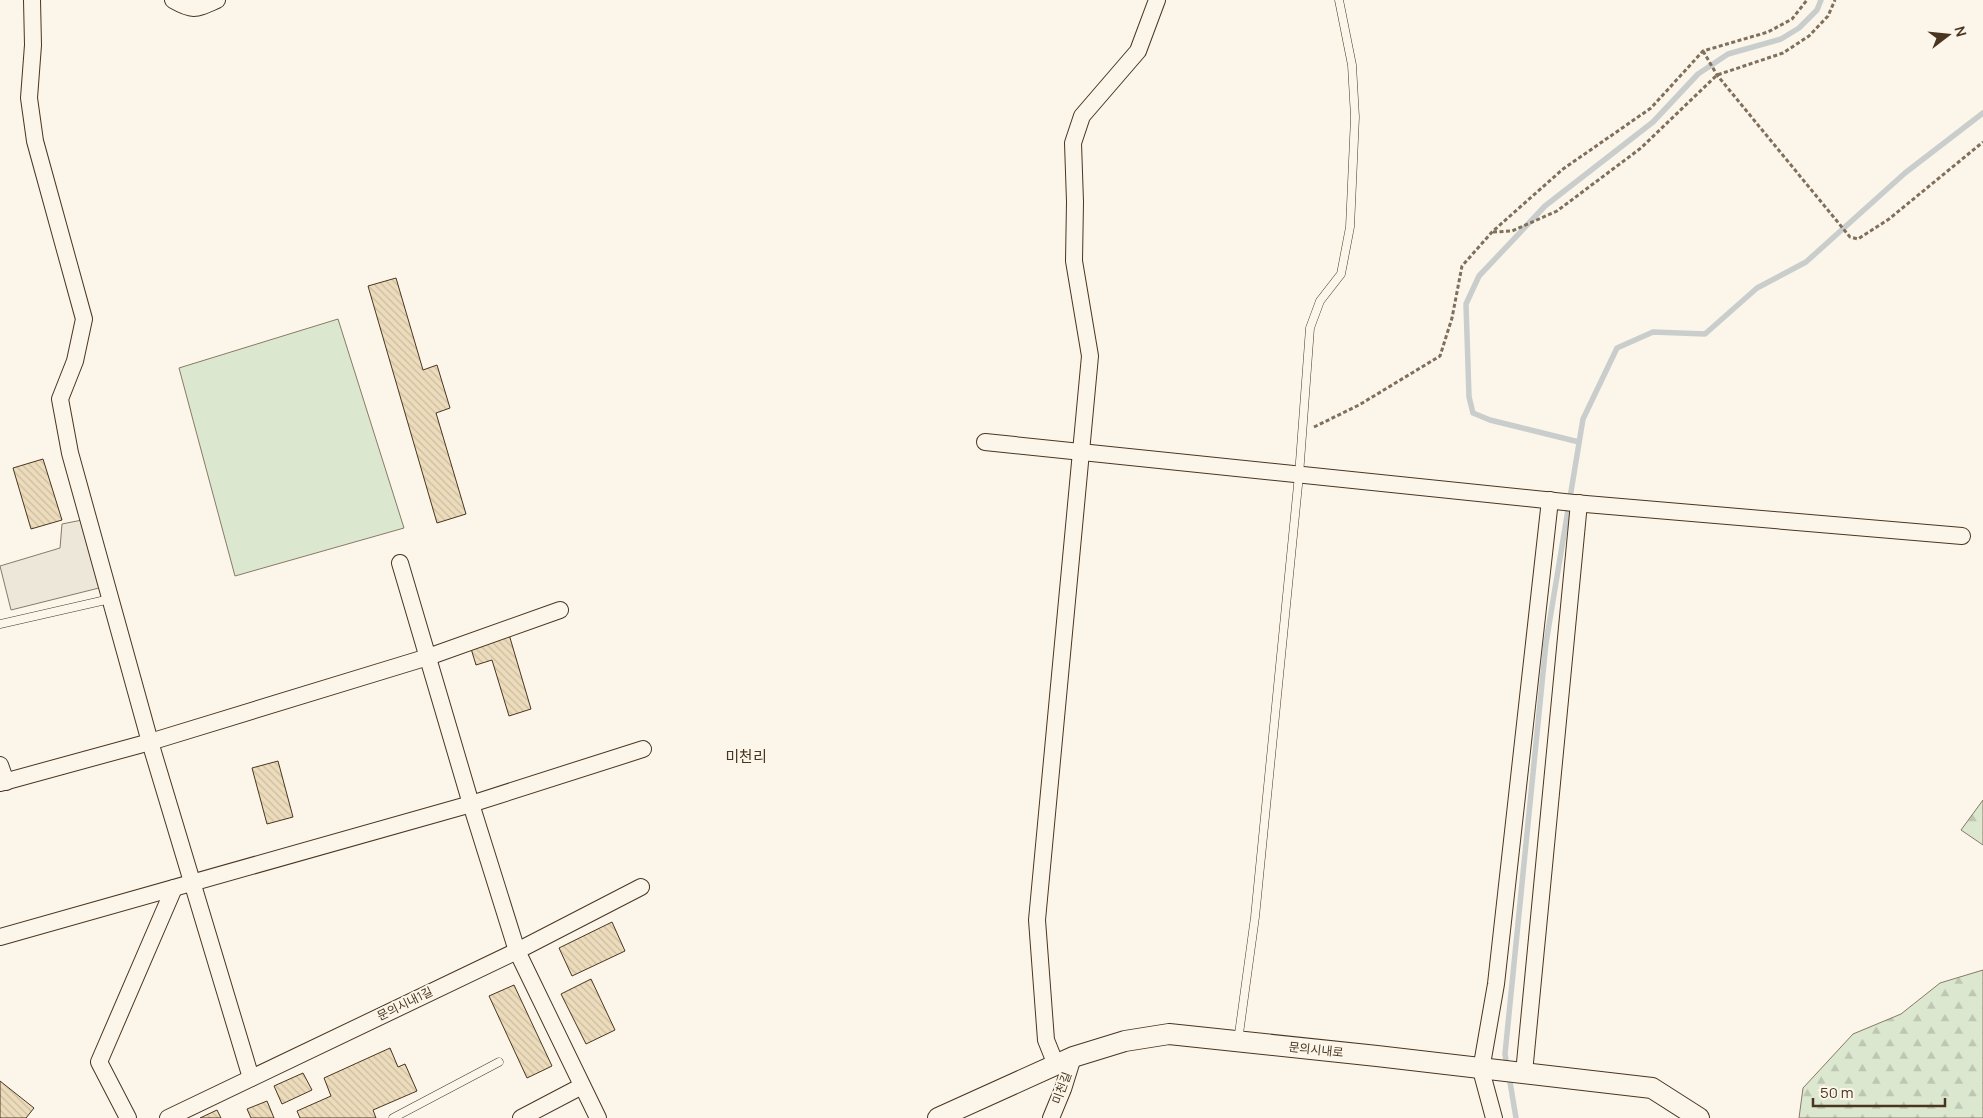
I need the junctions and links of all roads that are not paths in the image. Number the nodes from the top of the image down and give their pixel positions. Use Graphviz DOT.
graph roads {
  1 [pos="32,0"];
  2 [pos="173,0"];
  3 [pos="217,0"];
  4 [pos="1158,0"];
  5 [pos="1339,0"];
  6 [pos="985,442"];
  7 [pos="1081,451"];
  8 [pos="1300,475"];
  9 [pos="1553,501"];
  10 [pos="1576,503"];
  11 [pos="1962,536"];
  12 [pos="400,563"];
  13 [pos="110,599"];
  14 [pos="560,610"];
  15 [pos="0,624"];
  16 [pos="428,657"];
  17 [pos="150,742"];
  18 [pos="644,749"];
  19 [pos="0,765"];
  20 [pos="3,782"];
  21 [pos="471,804"];
  22 [pos="193,883"];
  23 [pos="641,887"];
  24 [pos="174,888"];
  25 [pos="0,938"];
  26 [pos="517,951"];
  27 [pos="1238,1041"];
  28 [pos="1064,1061"];
  29 [pos="499,1062"];
  30 [pos="1489,1070"];
  31 [pos="1520,1073"];
  32 [pos="251,1078"];
  33 [pos="582,1086"];
  34 [pos="128,1118"];
  35 [pos="168,1118"];
  36 [pos="393,1118"];
  37 [pos="521,1118"];
  38 [pos="598,1118"];
  39 [pos="938,1118"];
  40 [pos="1051,1118"];
  41 [pos="1494,1118"];
  42 [pos="1699,1118"];
  1 -- 13 [label="street"];
  2 -- 3 [label="street"];
  4 -- 7 [label="street"];
  5 -- 8 [label="lane"];
  6 -- 7 [label="street"];
  7 -- 8 [label="street"];
  7 -- 28 [label="street"];
  8 -- 9 [label="street"];
  8 -- 27 [label="lane"];
  9 -- 10 [label="street"];
  9 -- 30 [label="street"];
  10 -- 11 [label="street"];
  10 -- 31 [label="street"];
  12 -- 16 [label="street"];
  13 -- 15 [label="lane"];
  13 -- 17 [label="street"];
  14 -- 16 [label="street"];
  16 -- 17 [label="street"];
  16 -- 21 [label="street"];
  17 -- 20 [label="street"];
  17 -- 22 [label="street"];
  18 -- 21 [label="street"];
  19 -- 20 [label="street"];
  21 -- 22 [label="street"];
  21 -- 26 [label="street"];
  22 -- 24 [label="street"];
  22 -- 32 [label="street"];
  23 -- 26 [label="street, 문의시내1길"];
  24 -- 25 [label="street"];
  24 -- 34 [label="street"];
  26 -- 32 [label="street, 문의시내1길"];
  26 -- 33 [label="street"];
  27 -- 28 [label="street, 문의시내로"];
  27 -- 30 [label="street, 문의시내로"];
  28 -- 39 [label="street, 문의시내로"];
  28 -- 40 [label="street, 미천길"];
  29 -- 36 [label="lane"];
  30 -- 31 [label="street, 문의시내로"];
  30 -- 41 [label="street"];
  31 -- 42 [label="street, 문의시내로"];
  32 -- 35 [label="street, 문의시내1길"];
  33 -- 37 [label="street"];
  33 -- 38 [label="street"];
}
